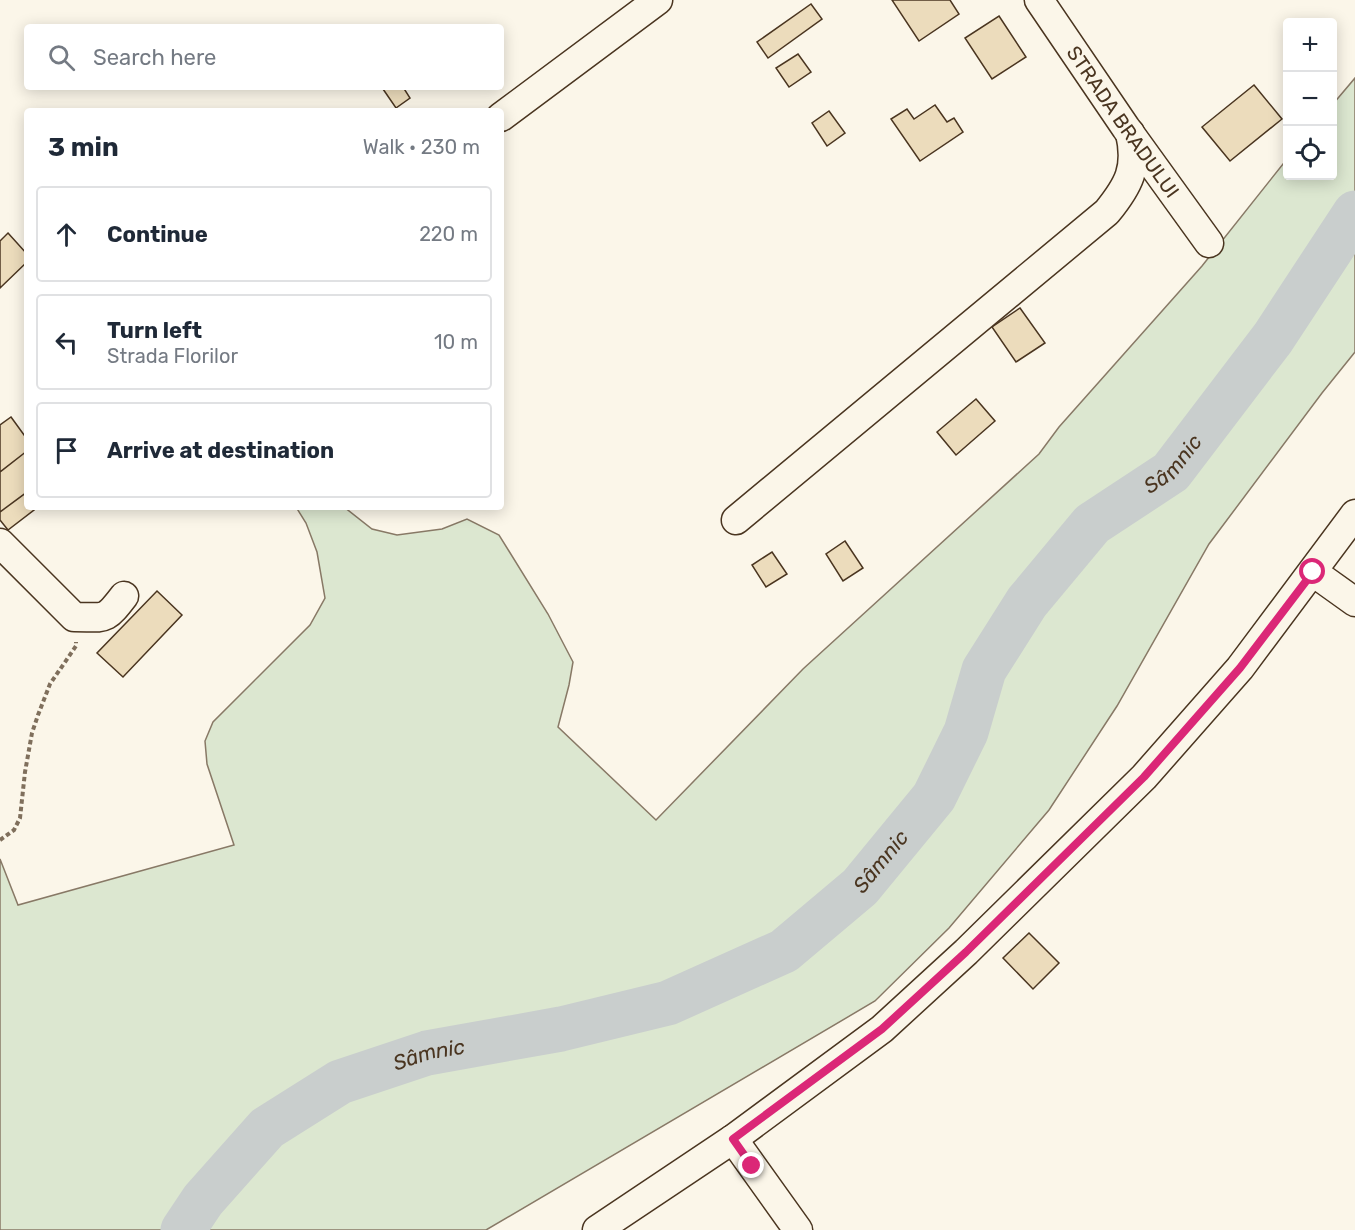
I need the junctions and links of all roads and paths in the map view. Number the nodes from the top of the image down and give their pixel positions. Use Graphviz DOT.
graph roads {
  1 [pos="658,0"];
  2 [pos="1039,0"];
  3 [pos="504,115"];
  4 [pos="1130,133"];
  5 [pos="1209,243"];
  6 [pos="1355,514"];
  7 [pos="736,520"];
  8 [pos="0,543"];
  9 [pos="1313,572"];
  10 [pos="124,597"];
  11 [pos="1355,602"];
  12 [pos="74,617"];
  13 [pos="0,840"];
  14 [pos="733,1139"];
  15 [pos="597,1230"];
  16 [pos="798,1230"];
  1 -- 3 [label="street"];
  2 -- 4 [label="street, STRADA BRADULUI"];
  4 -- 5 [label="street, STRADA BRADULUI"];
  4 -- 7 [label="street"];
  6 -- 9 [label="street"];
  8 -- 12 [label="street"];
  9 -- 11 [label="street"];
  9 -- 14 [label="street"];
  10 -- 12 [label="street"];
  12 -- 13 [label="path"];
  14 -- 15 [label="street"];
  14 -- 16 [label="street"];
}
